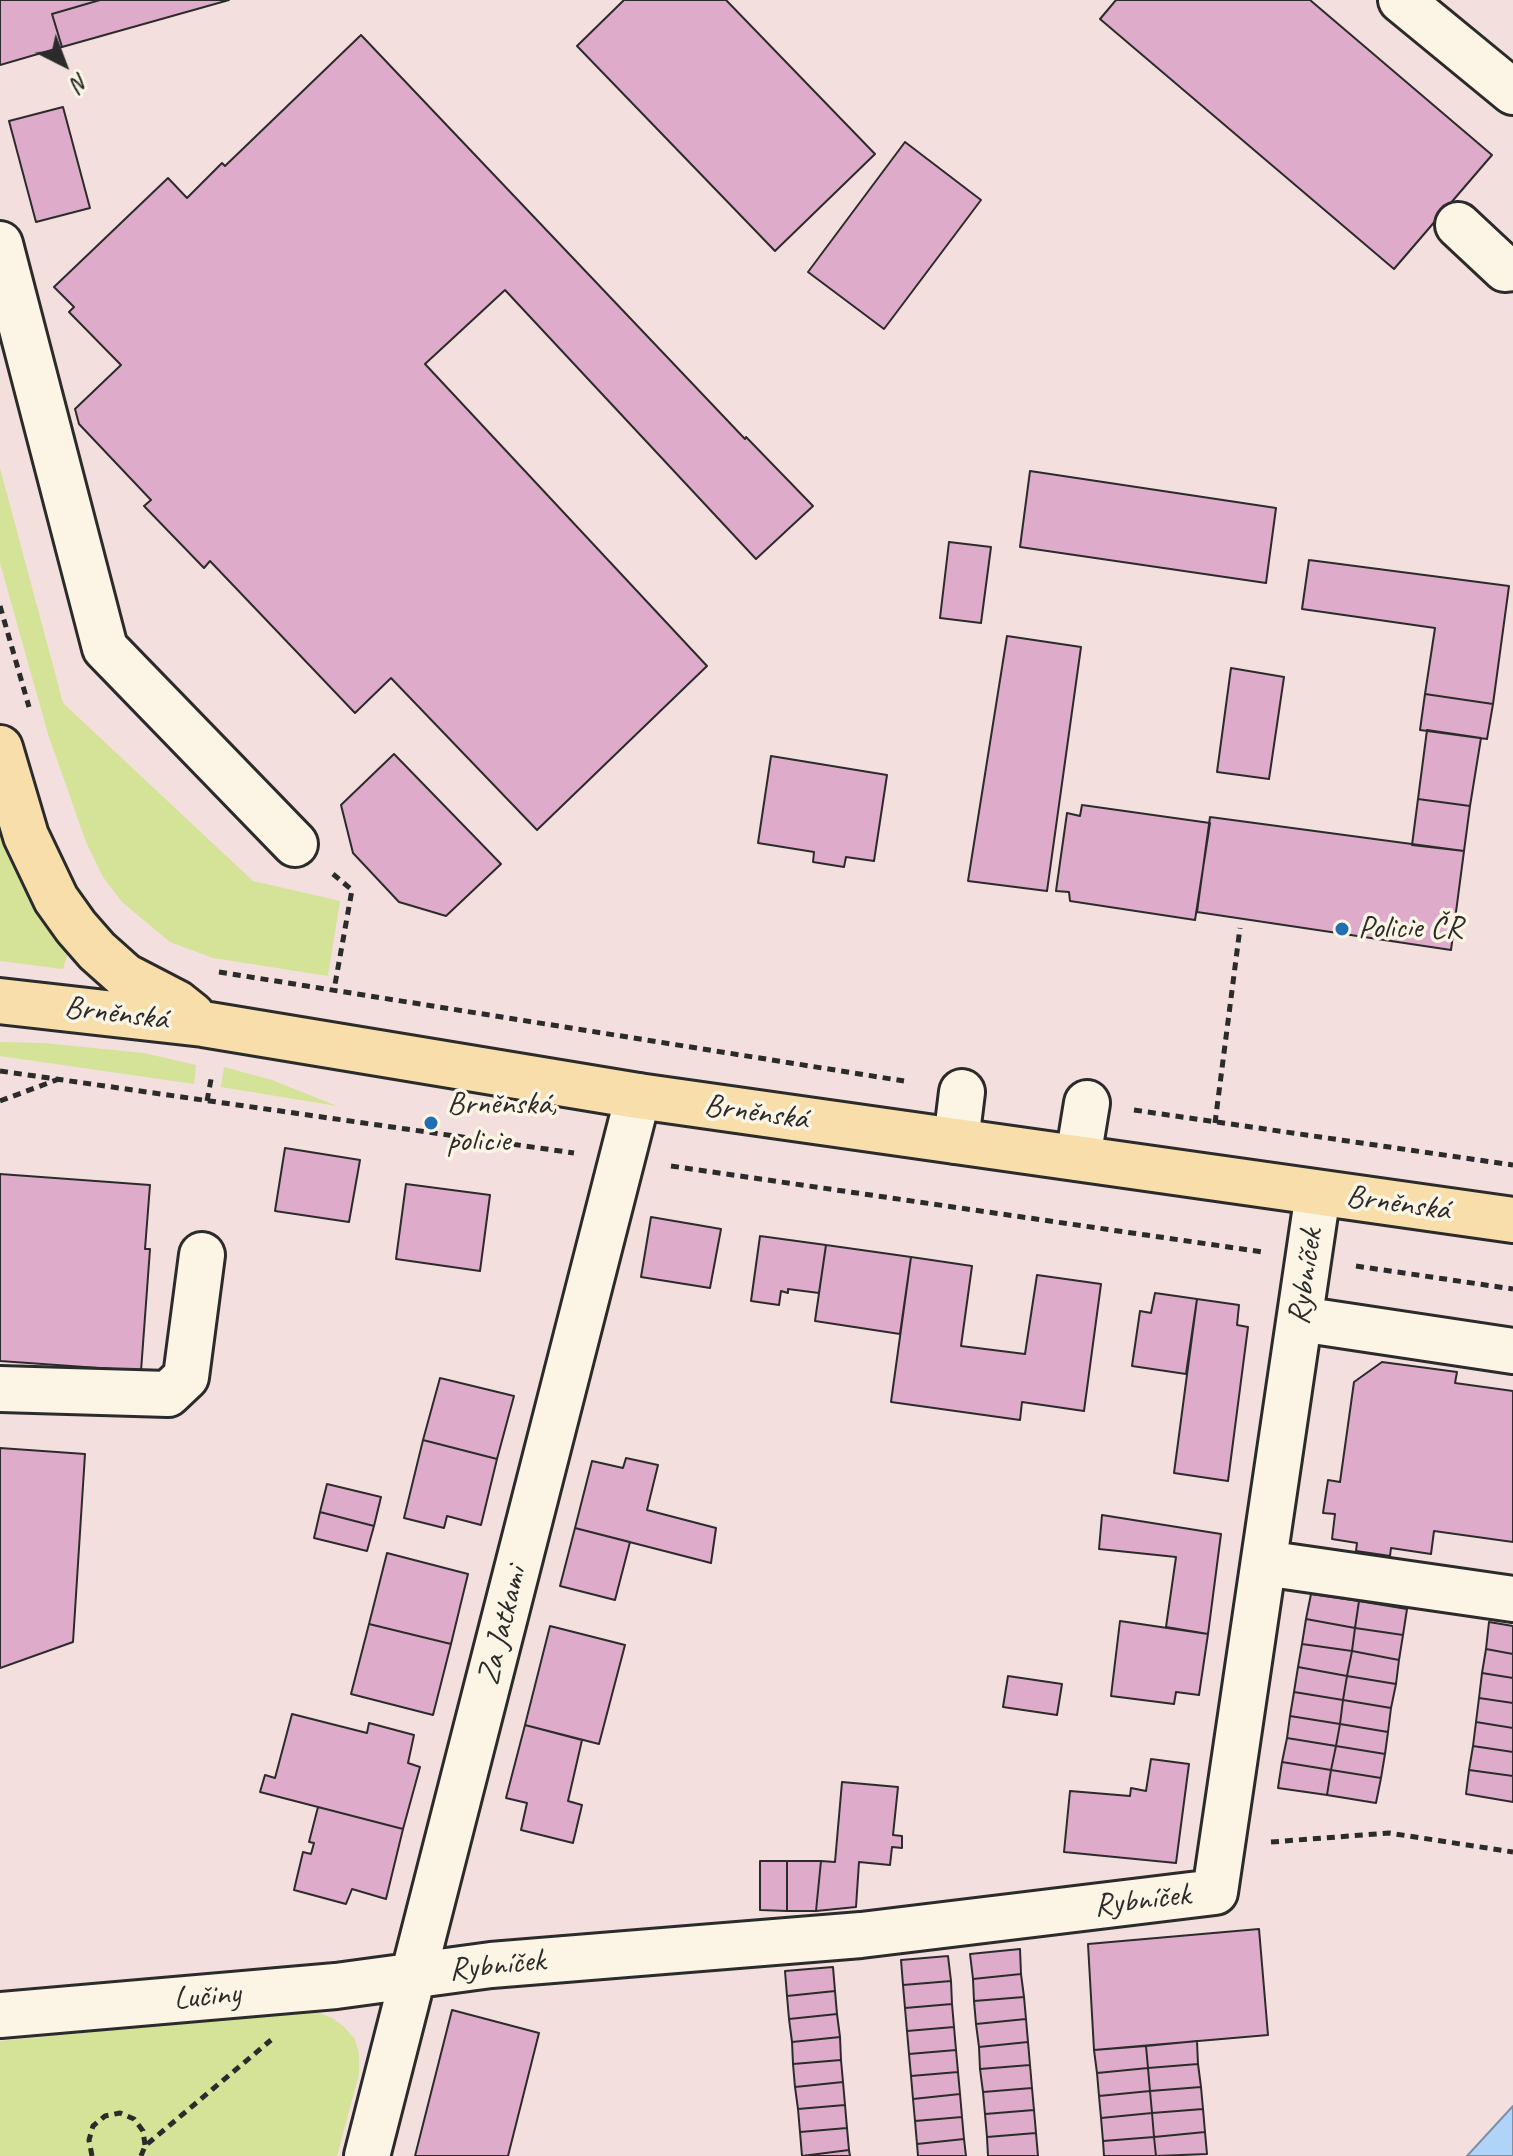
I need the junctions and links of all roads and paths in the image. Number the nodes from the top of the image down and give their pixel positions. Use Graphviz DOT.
graph roads {
  1 [pos="1401,0"];
  2 [pos="1513,92"];
  3 [pos="1458,225"];
  4 [pos="0,244"];
  5 [pos="1513,268"];
  6 [pos="0,606"];
  7 [pos="31,715"];
  8 [pos="0,748"];
  9 [pos="295,844"];
  10 [pos="1240,928"];
  11 [pos="208,969"];
  12 [pos="334,990"];
  13 [pos="0,1001"];
  14 [pos="203,1024"];
  15 [pos="0,1071"];
  16 [pos="60,1079"];
  17 [pos="962,1092"];
  18 [pos="638,1096"];
  19 [pos="0,1101"];
  20 [pos="1087,1103"];
  21 [pos="1215,1123"];
  22 [pos="956,1141"];
  23 [pos="1078,1158"];
  24 [pos="622,1160"];
  25 [pos="671,1165"];
  26 [pos="1513,1165"];
  27 [pos="1318,1193"];
  28 [pos="1513,1220"];
  29 [pos="202,1255"];
  30 [pos="1308,1259"];
  31 [pos="1513,1289"];
  32 [pos="1300,1319"];
  33 [pos="1513,1351"];
  34 [pos="0,1389"];
  35 [pos="1264,1563"];
  36 [pos="1513,1599"];
  37 [pos="1222,1846"];
  38 [pos="1513,1852"];
  39 [pos="413,1976"];
  40 [pos="0,2015"];
  41 [pos="277,2036"];
  42 [pos="145,2146"];
  43 [pos="92,2156"];
  44 [pos="141,2156"];
  45 [pos="367,2156"];
  1 -- 2 [label="street"];
  3 -- 5 [label="street"];
  4 -- 9 [label="street"];
  6 -- 7 [label="path"];
  8 -- 14 [label="main road"];
  9 -- 12 [label="path"];
  10 -- 21 [label="path"];
  11 -- 12 [label="path"];
  12 -- 17 [label="path"];
  13 -- 14 [label="main road, Brněnská"];
  14 -- 18 [label="main road, Brněnská"];
  15 -- 16 [label="path"];
  16 -- 19 [label="path"];
  16 -- 24 [label="path"];
  17 -- 22 [label="street"];
  18 -- 22 [label="main road, Brněnská"];
  18 -- 24 [label="street, Za Jatkami"];
  20 -- 21 [label="path"];
  20 -- 23 [label="street"];
  21 -- 26 [label="path"];
  22 -- 23 [label="main road, Brněnská"];
  23 -- 27 [label="main road, Brněnská"];
  24 -- 39 [label="street, Za Jatkami"];
  25 -- 30 [label="path"];
  27 -- 28 [label="main road, Brněnská"];
  27 -- 30 [label="street, Rybníček"];
  29 -- 34 [label="street"];
  30 -- 31 [label="path"];
  30 -- 32 [label="street, Rybníček"];
  32 -- 33 [label="street"];
  32 -- 35 [label="street, Rybníček"];
  35 -- 36 [label="street"];
  35 -- 37 [label="street, Rybníček"];
  37 -- 38 [label="path"];
  37 -- 39 [label="street, Rybníček"];
  39 -- 40 [label="street, Lučiny"];
  39 -- 45 [label="street, Za Jatkami"];
  41 -- 42 [label="path"];
  42 -- 43 [label="path"];
  42 -- 44 [label="path"];
}
